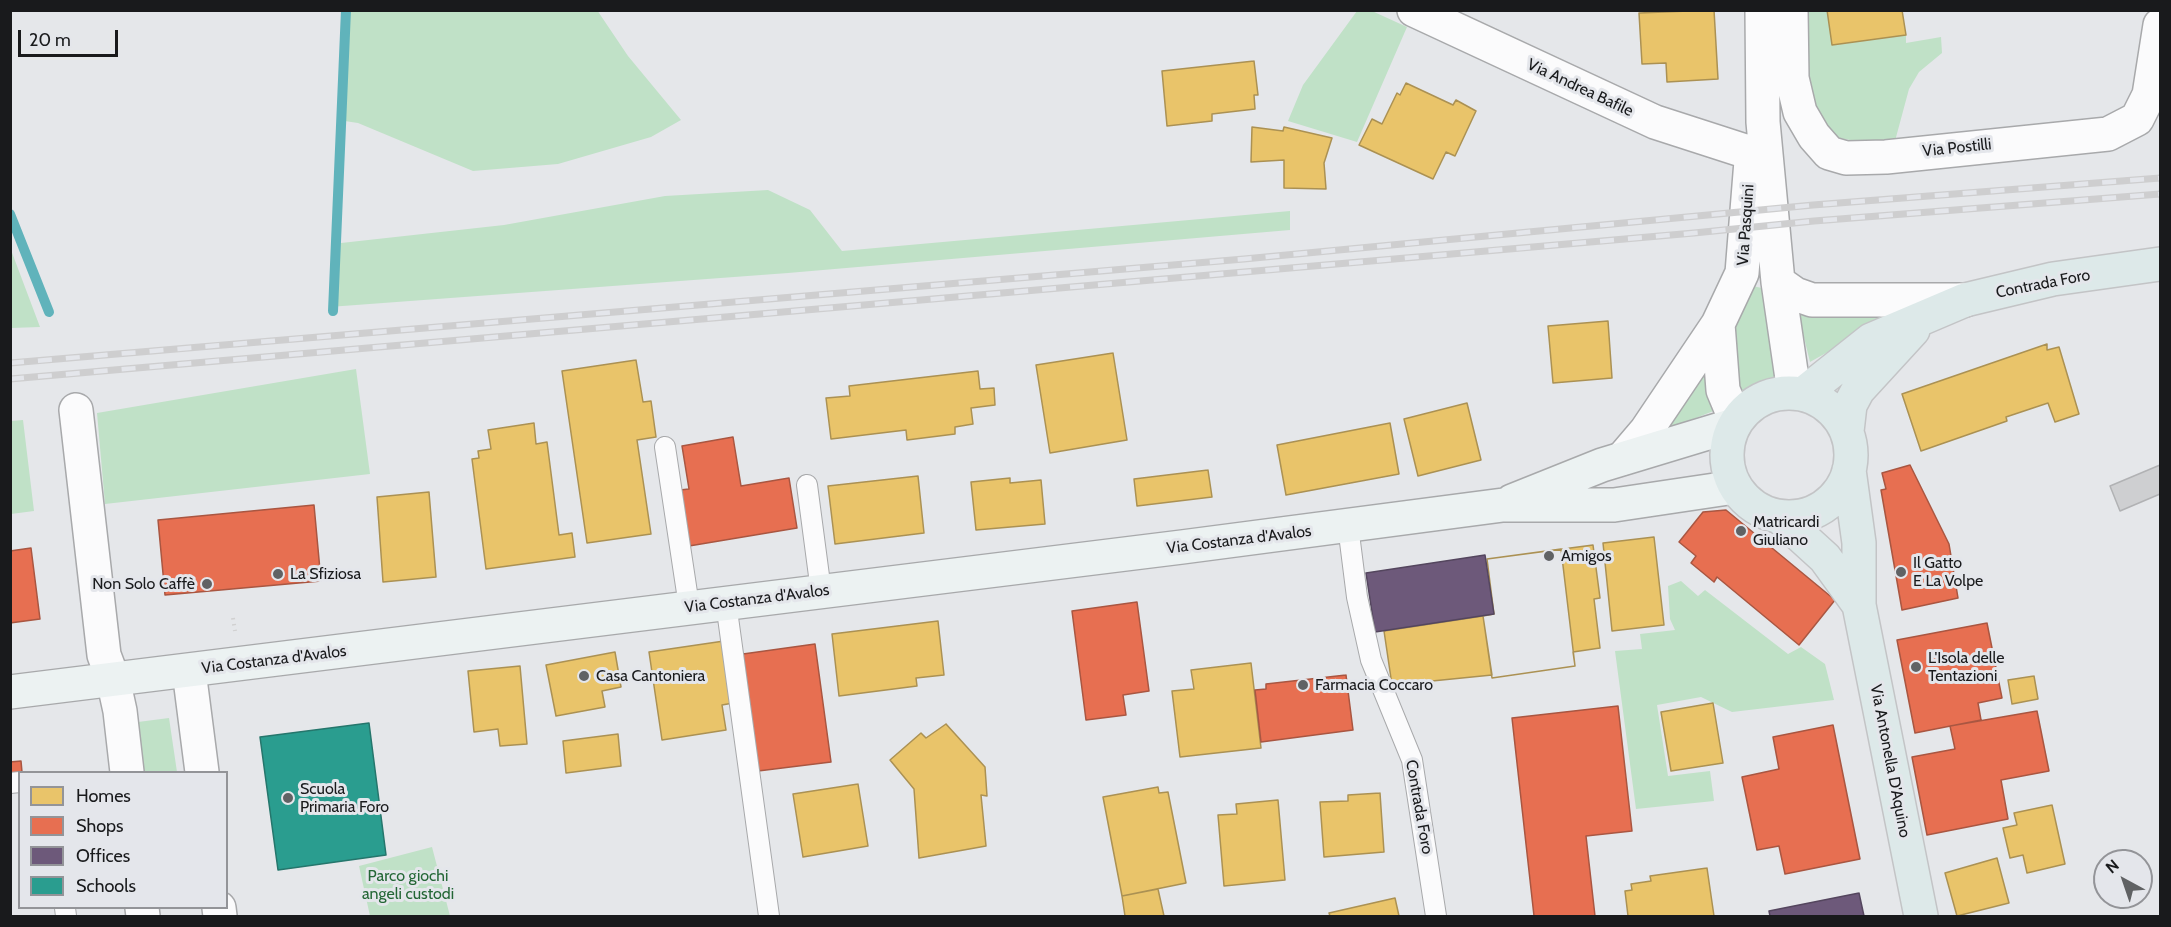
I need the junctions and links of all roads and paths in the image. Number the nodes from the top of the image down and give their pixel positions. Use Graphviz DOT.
graph roads {
  1 [pos="1414,10"];
  2 [pos="1762,10"];
  3 [pos="1791,10"];
  4 [pos="2160,25"];
  5 [pos="1763,122"];
  6 [pos="1751,153"];
  7 [pos="2160,264"];
  8 [pos="1778,282"];
  9 [pos="1965,300"];
  10 [pos="1929,313"];
  11 [pos="1718,324"];
  12 [pos="1799,393"];
  13 [pos="76,410"];
  14 [pos="1735,423"];
  15 [pos="1847,431"];
  16 [pos="664,447"];
  17 [pos="1623,458"];
  18 [pos="1849,470"];
  19 [pos="807,485"];
  20 [pos="1735,487"];
  21 [pos="1503,505"];
  22 [pos="1780,517"];
  23 [pos="1348,526"];
  24 [pos="820,591"];
  25 [pos="726,603"];
  26 [pos="689,606"];
  27 [pos="1859,606"];
  28 [pos="233,618"];
  29 [pos="235,632"];
  30 [pos="189,670"];
  31 [pos="113,679"];
  32 [pos="10,692"];
  33 [pos="127,771"];
  34 [pos="202,771"];
  35 [pos="769,916"];
  36 [pos="1436,916"];
  37 [pos="1920,916"];
  1 -- 6 [label="street, Via Andrea Bafile"];
  2 -- 5 [label="street, Via Pasquini"];
  3 -- 4 [label="street, Via Postilli"];
  5 -- 6 [label="street, Via Pasquini"];
  5 -- 8 [label="street, Via Pasquini"];
  6 -- 11 [label="street, Via Pasquini"];
  7 -- 9 [label="main road, Contrada Foro"];
  8 -- 9 [label="street"];
  8 -- 12 [label="street"];
  9 -- 10 [label="main road, Contrada Foro"];
  10 -- 12 [label="main road, Contrada Foro"];
  10 -- 15 [label="main road, Contrada Foro"];
  11 -- 14 [label="street"];
  11 -- 17 [label="street"];
  12 -- 14 [label="main road"];
  12 -- 15 [label="main road"];
  13 -- 31 [label="street"];
  14 -- 17 [label="main road, Via Costanza d'Avalos"];
  14 -- 20 [label="main road"];
  15 -- 18 [label="main road"];
  16 -- 26 [label="lane"];
  17 -- 21 [label="main road, Via Costanza d'Avalos"];
  18 -- 22 [label="main road"];
  18 -- 27 [label="main road, Via Antonella D'Aquino"];
  19 -- 24 [label="lane"];
  20 -- 21 [label="main road, Via Costanza d'Avalos"];
  20 -- 22 [label="main road"];
  21 -- 23 [label="main road, Via Costanza d'Avalos"];
  22 -- 27 [label="main road, Via Antonella D'Aquino"];
  23 -- 24 [label="main road, Via Costanza d'Avalos"];
  23 -- 36 [label="lane, Contrada Foro"];
  24 -- 25 [label="main road, Via Costanza d'Avalos"];
  25 -- 26 [label="main road, Via Costanza d'Avalos"];
  25 -- 35 [label="lane"];
  26 -- 30 [label="main road, Via Costanza d'Avalos"];
  27 -- 37 [label="main road, Via Antonella D'Aquino"];
  28 -- 29 [label="path"];
  30 -- 31 [label="main road, Via Costanza d'Avalos"];
  30 -- 34 [label="street"];
  31 -- 32 [label="main road, Via Costanza d'Avalos"];
  31 -- 33 [label="street"];
}
